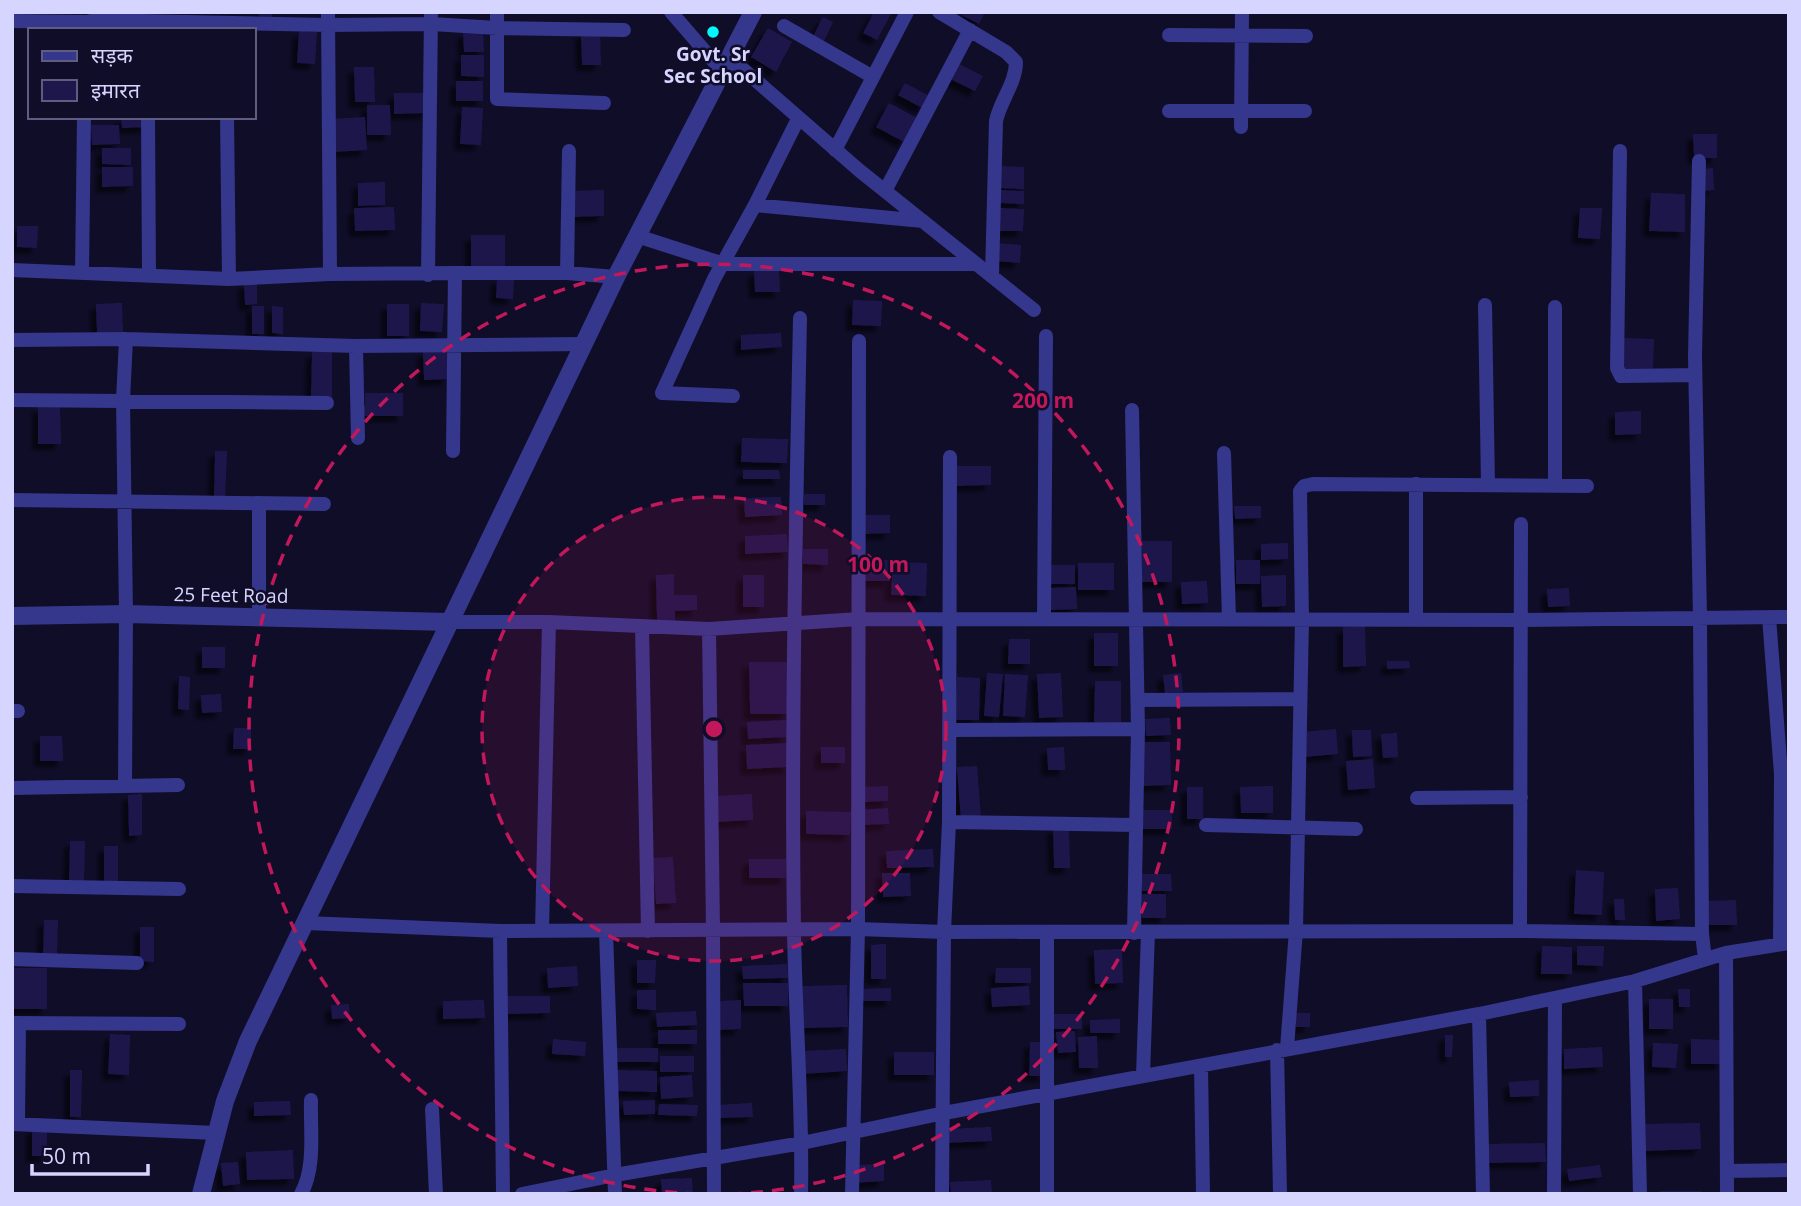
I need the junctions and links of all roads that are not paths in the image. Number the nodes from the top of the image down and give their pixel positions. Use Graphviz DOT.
graph roads {
  1 [pos="497,12"];
  2 [pos="671,12"];
  3 [pos="753,12"];
  4 [pos="907,12"];
  5 [pos="939,12"];
  6 [pos="1242,12"];
  7 [pos="328,18"];
  8 [pos="432,18"];
  9 [pos="12,21"];
  10 [pos="226,22"];
  11 [pos="86,26"];
  12 [pos="148,26"];
  13 [pos="784,26"];
  14 [pos="497,28"];
  15 [pos="624,30"];
  16 [pos="970,30"];
  17 [pos="1169,35"];
  18 [pos="1241,35"];
  19 [pos="1306,36"];
  20 [pos="726,64"];
  21 [pos="873,78"];
  22 [pos="604,103"];
  23 [pos="1169,111"];
  24 [pos="1241,111"];
  25 [pos="1305,111"];
  26 [pos="84,119"];
  27 [pos="148,119"];
  28 [pos="227,119"];
  29 [pos="798,119"];
  30 [pos="1241,127"];
  31 [pos="569,150"];
  32 [pos="835,150"];
  33 [pos="1620,152"];
  34 [pos="1699,162"];
  35 [pos="885,191"];
  36 [pos="755,205"];
  37 [pos="925,222"];
  38 [pos="637,236"];
  39 [pos="724,264"];
  40 [pos="975,264"];
  41 [pos="12,270"];
  42 [pos="82,272"];
  43 [pos="455,273"];
  44 [pos="567,273"];
  45 [pos="149,274"];
  46 [pos="330,274"];
  47 [pos="428,275"];
  48 [pos="616,276"];
  49 [pos="992,276"];
  50 [pos="229,279"];
  51 [pos="1485,305"];
  52 [pos="1555,307"];
  53 [pos="1034,310"];
  54 [pos="800,318"];
  55 [pos="1046,336"];
  56 [pos="12,340"];
  57 [pos="126,340"];
  58 [pos="859,341"];
  59 [pos="584,344"];
  60 [pos="454,345"];
  61 [pos="356,346"];
  62 [pos="1695,374"];
  63 [pos="733,396"];
  64 [pos="12,400"];
  65 [pos="124,400"];
  66 [pos="327,403"];
  67 [pos="1132,410"];
  68 [pos="358,438"];
  69 [pos="453,451"];
  70 [pos="1224,453"];
  71 [pos="950,457"];
  72 [pos="1416,484"];
  73 [pos="1488,485"];
  74 [pos="1555,485"];
  75 [pos="1587,485"];
  76 [pos="12,500"];
  77 [pos="124,500"];
  78 [pos="259,503"];
  79 [pos="324,504"];
  80 [pos="1521,524"];
  81 [pos="127,614"];
  82 [pos="12,616"];
  83 [pos="259,617"];
  84 [pos="1769,617"];
  85 [pos="1789,617"];
  86 [pos="1137,618"];
  87 [pos="1416,618"];
  88 [pos="1700,618"];
  89 [pos="858,619"];
  90 [pos="1044,619"];
  91 [pos="1229,619"];
  92 [pos="1302,619"];
  93 [pos="949,620"];
  94 [pos="1522,620"];
  95 [pos="449,622"];
  96 [pos="550,622"];
  97 [pos="794,622"];
  98 [pos="642,626"];
  99 [pos="709,629"];
  100 [pos="1300,699"];
  101 [pos="1138,700"];
  102 [pos="1138,729"];
  103 [pos="950,730"];
  104 [pos="1785,773"];
  105 [pos="178,785"];
  106 [pos="125,786"];
  107 [pos="12,788"];
  108 [pos="1521,797"];
  109 [pos="1417,798"];
  110 [pos="949,822"];
  111 [pos="1135,825"];
  112 [pos="1206,825"];
  113 [pos="1297,828"];
  114 [pos="1356,829"];
  115 [pos="12,886"];
  116 [pos="179,889"];
  117 [pos="306,923"];
  118 [pos="713,929"];
  119 [pos="858,929"];
  120 [pos="1296,930"];
  121 [pos="500,931"];
  122 [pos="542,931"];
  123 [pos="606,931"];
  124 [pos="648,931"];
  125 [pos="794,931"];
  126 [pos="1520,931"];
  127 [pos="944,932"];
  128 [pos="1047,932"];
  129 [pos="1141,932"];
  130 [pos="1702,934"];
  131 [pos="1784,944"];
  132 [pos="1726,953"];
  133 [pos="12,959"];
  134 [pos="1705,960"];
  135 [pos="137,963"];
  136 [pos="1634,981"];
  137 [pos="1555,998"];
  138 [pos="1479,1014"];
  139 [pos="15,1023"];
  140 [pos="179,1024"];
  141 [pos="1282,1049"];
  142 [pos="1201,1066"];
  143 [pos="1143,1075"];
  144 [pos="1048,1093"];
  145 [pos="311,1100"];
  146 [pos="432,1108"];
  147 [pos="944,1113"];
  148 [pos="15,1124"];
  149 [pos="216,1133"];
  150 [pos="852,1133"];
  151 [pos="802,1143"];
  152 [pos="713,1159"];
  153 [pos="1789,1170"];
  154 [pos="1727,1171"];
  155 [pos="615,1175"];
  156 [pos="203,1194"];
  157 [pos="301,1194"];
  158 [pos="436,1194"];
  159 [pos="503,1194"];
  160 [pos="522,1194"];
  161 [pos="615,1194"];
  162 [pos="713,1194"];
  163 [pos="801,1194"];
  164 [pos="852,1194"];
  165 [pos="942,1194"];
  166 [pos="1046,1194"];
  167 [pos="1203,1194"];
  168 [pos="1280,1194"];
  169 [pos="1483,1194"];
  170 [pos="1554,1194"];
  171 [pos="1640,1194"];
  172 [pos="1727,1194"];
  1 -- 14 [label="street"];
  2 -- 20 [label="street"];
  3 -- 20 [label="street"];
  4 -- 21 [label="street"];
  5 -- 16 [label="street"];
  6 -- 18 [label="street"];
  7 -- 8 [label="street"];
  7 -- 10 [label="street"];
  7 -- 46 [label="street"];
  8 -- 14 [label="street"];
  8 -- 47 [label="street"];
  9 -- 11 [label="street"];
  10 -- 12 [label="street"];
  11 -- 12 [label="street"];
  13 -- 21 [label="street"];
  14 -- 15 [label="street"];
  14 -- 22 [label="street"];
  16 -- 35 [label="street"];
  16 -- 49 [label="street"];
  17 -- 18 [label="street"];
  18 -- 19 [label="street"];
  18 -- 24 [label="street"];
  20 -- 29 [label="street"];
  20 -- 38 [label="street"];
  21 -- 32 [label="street"];
  23 -- 24 [label="street"];
  24 -- 25 [label="street"];
  24 -- 30 [label="street"];
  26 -- 42 [label="street"];
  27 -- 45 [label="street"];
  28 -- 50 [label="street"];
  29 -- 32 [label="street"];
  29 -- 36 [label="street"];
  31 -- 44 [label="street"];
  32 -- 35 [label="street"];
  33 -- 62 [label="street"];
  34 -- 62 [label="street"];
  35 -- 37 [label="street"];
  36 -- 37 [label="street"];
  36 -- 39 [label="street"];
  37 -- 40 [label="street"];
  38 -- 39 [label="street"];
  38 -- 48 [label="street"];
  39 -- 40 [label="street"];
  39 -- 63 [label="street"];
  40 -- 49 [label="street"];
  41 -- 42 [label="street"];
  42 -- 45 [label="street"];
  43 -- 44 [label="street"];
  43 -- 47 [label="street"];
  43 -- 60 [label="street"];
  44 -- 48 [label="street"];
  45 -- 50 [label="street"];
  46 -- 47 [label="street"];
  46 -- 50 [label="street"];
  48 -- 59 [label="street"];
  49 -- 53 [label="street"];
  51 -- 73 [label="street"];
  52 -- 74 [label="street"];
  54 -- 97 [label="street"];
  55 -- 90 [label="street"];
  56 -- 57 [label="street"];
  57 -- 61 [label="street"];
  57 -- 65 [label="street"];
  58 -- 89 [label="street"];
  59 -- 60 [label="street"];
  59 -- 95 [label="street"];
  60 -- 61 [label="street"];
  60 -- 69 [label="street"];
  61 -- 68 [label="street"];
  62 -- 88 [label="street"];
  64 -- 65 [label="street"];
  65 -- 66 [label="street"];
  65 -- 77 [label="street"];
  67 -- 86 [label="street"];
  70 -- 91 [label="street"];
  71 -- 93 [label="street"];
  72 -- 73 [label="street"];
  72 -- 87 [label="street"];
  72 -- 92 [label="street"];
  73 -- 74 [label="street"];
  74 -- 75 [label="street"];
  76 -- 77 [label="street"];
  77 -- 78 [label="street"];
  77 -- 81 [label="street"];
  78 -- 79 [label="street"];
  78 -- 83 [label="street"];
  80 -- 94 [label="street"];
  81 -- 82 [label="street, 25 Feet Road"];
  81 -- 83 [label="street, 25 Feet Road"];
  81 -- 106 [label="street"];
  83 -- 95 [label="street, 25 Feet Road"];
  84 -- 85 [label="street"];
  84 -- 88 [label="street"];
  84 -- 104 [label="street"];
  86 -- 90 [label="street"];
  86 -- 91 [label="street"];
  86 -- 101 [label="street"];
  87 -- 92 [label="street"];
  87 -- 94 [label="street"];
  88 -- 94 [label="street"];
  88 -- 130 [label="street"];
  89 -- 93 [label="street"];
  89 -- 97 [label="street"];
  89 -- 119 [label="street"];
  90 -- 93 [label="street"];
  91 -- 92 [label="street"];
  92 -- 100 [label="street"];
  93 -- 103 [label="street"];
  94 -- 108 [label="street"];
  95 -- 96 [label="street"];
  95 -- 117 [label="street"];
  96 -- 98 [label="street"];
  96 -- 122 [label="street"];
  97 -- 99 [label="street"];
  97 -- 125 [label="street"];
  98 -- 99 [label="street"];
  98 -- 124 [label="street"];
  99 -- 118 [label="street"];
  100 -- 101 [label="street"];
  100 -- 113 [label="street"];
  101 -- 102 [label="street"];
  102 -- 103 [label="street"];
  102 -- 111 [label="street"];
  103 -- 110 [label="street"];
  104 -- 131 [label="street"];
  105 -- 106 [label="street"];
  106 -- 107 [label="street"];
  108 -- 109 [label="street"];
  108 -- 126 [label="street"];
  110 -- 111 [label="street"];
  110 -- 127 [label="street"];
  111 -- 129 [label="street"];
  112 -- 113 [label="street"];
  113 -- 114 [label="street"];
  113 -- 120 [label="street"];
  115 -- 116 [label="street"];
  117 -- 121 [label="street"];
  117 -- 149 [label="street"];
  118 -- 124 [label="street"];
  118 -- 125 [label="street"];
  118 -- 152 [label="street"];
  119 -- 125 [label="street"];
  119 -- 127 [label="street"];
  119 -- 150 [label="street"];
  120 -- 126 [label="street"];
  120 -- 129 [label="street"];
  120 -- 141 [label="street"];
  121 -- 122 [label="street"];
  121 -- 159 [label="street"];
  122 -- 123 [label="street"];
  123 -- 124 [label="street"];
  123 -- 155 [label="street"];
  125 -- 151 [label="street"];
  126 -- 130 [label="street"];
  127 -- 128 [label="street"];
  127 -- 147 [label="street"];
  128 -- 129 [label="street"];
  128 -- 144 [label="street"];
  129 -- 143 [label="street"];
  130 -- 134 [label="street"];
  131 -- 132 [label="street"];
  132 -- 134 [label="street"];
  132 -- 154 [label="street"];
  133 -- 135 [label="street"];
  134 -- 136 [label="street"];
  136 -- 137 [label="street"];
  136 -- 171 [label="street"];
  137 -- 138 [label="street"];
  137 -- 170 [label="street"];
  138 -- 141 [label="street"];
  138 -- 169 [label="street"];
  139 -- 140 [label="street"];
  139 -- 148 [label="street"];
  141 -- 142 [label="street"];
  141 -- 168 [label="street"];
  142 -- 143 [label="street"];
  142 -- 167 [label="street"];
  143 -- 144 [label="street"];
  144 -- 147 [label="street"];
  144 -- 166 [label="street"];
  145 -- 157 [label="street"];
  146 -- 158 [label="street"];
  147 -- 150 [label="street"];
  147 -- 165 [label="street"];
  148 -- 149 [label="street"];
  149 -- 156 [label="street"];
  150 -- 151 [label="street"];
  150 -- 164 [label="street"];
  151 -- 152 [label="street"];
  151 -- 163 [label="street"];
  152 -- 155 [label="street"];
  152 -- 162 [label="street"];
  153 -- 154 [label="street"];
  154 -- 172 [label="street"];
  155 -- 160 [label="street"];
  155 -- 161 [label="street"];
}
